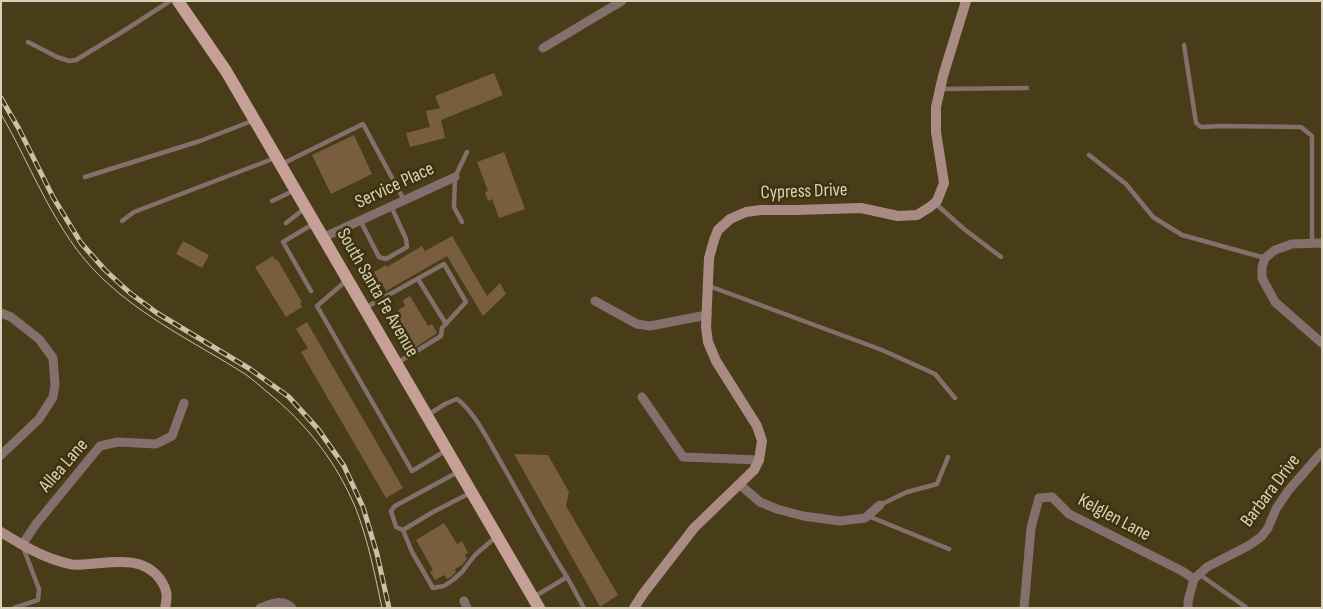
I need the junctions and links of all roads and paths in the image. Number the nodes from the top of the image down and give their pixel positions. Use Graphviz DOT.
graph roads {
  1 [pos="170,1"];
  2 [pos="178,1"];
  3 [pos="622,1"];
  4 [pos="966,1"];
  5 [pos="28,42"];
  6 [pos="1184,45"];
  7 [pos="544,48"];
  8 [pos="1027,88"];
  9 [pos="940,89"];
  10 [pos="255,121"];
  11 [pos="467,152"];
  12 [pos="1089,155"];
  13 [pos="278,161"];
  14 [pos="86,177"];
  15 [pos="455,177"];
  16 [pos="295,190"];
  17 [pos="404,200"];
  18 [pos="272,201"];
  19 [pos="935,203"];
  20 [pos="391,206"];
  21 [pos="305,208"];
  22 [pos="360,220"];
  23 [pos="122,221"];
  24 [pos="462,222"];
  25 [pos="286,223"];
  26 [pos="314,223"];
  27 [pos="322,238"];
  28 [pos="1317,243"];
  29 [pos="1001,257"];
  30 [pos="1265,258"];
  31 [pos="418,279"];
  32 [pos="348,280"];
  33 [pos="708,286"];
  34 [pos="311,291"];
  35 [pos="596,301"];
  36 [pos="364,308"];
  37 [pos="1,312"];
  38 [pos="706,314"];
  39 [pos="446,324"];
  40 [pos="1322,343"];
  41 [pos="396,363"];
  42 [pos="642,397"];
  43 [pos="955,398"];
  44 [pos="184,403"];
  45 [pos="427,416"];
  46 [pos="447,450"];
  47 [pos="1322,452"];
  48 [pos="1,456"];
  49 [pos="948,457"];
  50 [pos="759,460"];
  51 [pos="459,472"];
  52 [pos="739,484"];
  53 [pos="471,492"];
  54 [pos="880,505"];
  55 [pos="868,516"];
  56 [pos="403,530"];
  57 [pos="1,532"];
  58 [pos="497,536"];
  59 [pos="22,545"];
  60 [pos="949,549"];
  61 [pos="567,577"];
  62 [pos="1196,577"];
  63 [pos="536,602"];
  64 [pos="637,604"];
  65 [pos="14,608"];
  66 [pos="165,608"];
  67 [pos="260,608"];
  68 [pos="292,608"];
  69 [pos="584,608"];
  70 [pos="1024,608"];
  71 [pos="1188,608"];
  72 [pos="1247,608"];
  1 -- 5 [label="lane"];
  2 -- 10 [label="main road, South Santa Fe Avenue"];
  3 -- 7 [label="street"];
  4 -- 9 [label="street"];
  6 -- 28 [label="lane"];
  8 -- 9 [label="lane"];
  9 -- 19 [label="street"];
  10 -- 13 [label="main road, South Santa Fe Avenue"];
  10 -- 14 [label="lane"];
  11 -- 15 [label="lane"];
  12 -- 30 [label="lane"];
  13 -- 16 [label="main road, South Santa Fe Avenue"];
  13 -- 17 [label="lane"];
  13 -- 23 [label="lane"];
  15 -- 17 [label="street, Service Place"];
  15 -- 24 [label="lane"];
  16 -- 18 [label="lane"];
  16 -- 21 [label="main road, South Santa Fe Avenue"];
  17 -- 20 [label="street, Service Place"];
  19 -- 29 [label="lane"];
  19 -- 33 [label="street, Cypress Drive"];
  20 -- 22 [label="street, Service Place"];
  20 -- 22 [label="lane"];
  21 -- 25 [label="lane"];
  21 -- 26 [label="main road, South Santa Fe Avenue"];
  22 -- 27 [label="street, Service Place"];
  26 -- 27 [label="main road, South Santa Fe Avenue"];
  26 -- 34 [label="lane"];
  27 -- 32 [label="main road, South Santa Fe Avenue"];
  28 -- 30 [label="street"];
  30 -- 40 [label="street"];
  31 -- 36 [label="lane"];
  31 -- 39 [label="lane"];
  31 -- 39 [label="lane"];
  32 -- 36 [label="main road, South Santa Fe Avenue"];
  32 -- 46 [label="lane"];
  33 -- 38 [label="street, Cypress Drive"];
  33 -- 43 [label="lane"];
  35 -- 38 [label="street"];
  36 -- 41 [label="main road, South Santa Fe Avenue"];
  37 -- 48 [label="street"];
  38 -- 50 [label="street, Cypress Drive"];
  39 -- 41 [label="lane"];
  41 -- 45 [label="main road, South Santa Fe Avenue"];
  42 -- 50 [label="street"];
  44 -- 59 [label="street, Allea Lane"];
  45 -- 46 [label="main road, South Santa Fe Avenue"];
  45 -- 61 [label="lane"];
  46 -- 51 [label="main road, South Santa Fe Avenue"];
  47 -- 62 [label="street, Barbara Drive"];
  49 -- 54 [label="lane"];
  50 -- 52 [label="street"];
  51 -- 53 [label="main road, South Santa Fe Avenue"];
  51 -- 56 [label="lane"];
  52 -- 55 [label="street"];
  52 -- 64 [label="street"];
  53 -- 56 [label="lane"];
  53 -- 58 [label="main road, South Santa Fe Avenue"];
  54 -- 55 [label="street"];
  55 -- 60 [label="lane"];
  56 -- 58 [label="lane"];
  57 -- 59 [label="street"];
  58 -- 63 [label="main road, South Santa Fe Avenue"];
  59 -- 65 [label="lane"];
  59 -- 66 [label="street"];
  61 -- 63 [label="lane"];
  61 -- 69 [label="lane"];
  62 -- 70 [label="street, Kelglen Lane"];
  62 -- 71 [label="street"];
  62 -- 72 [label="lane"];
  67 -- 68 [label="street"];
}
